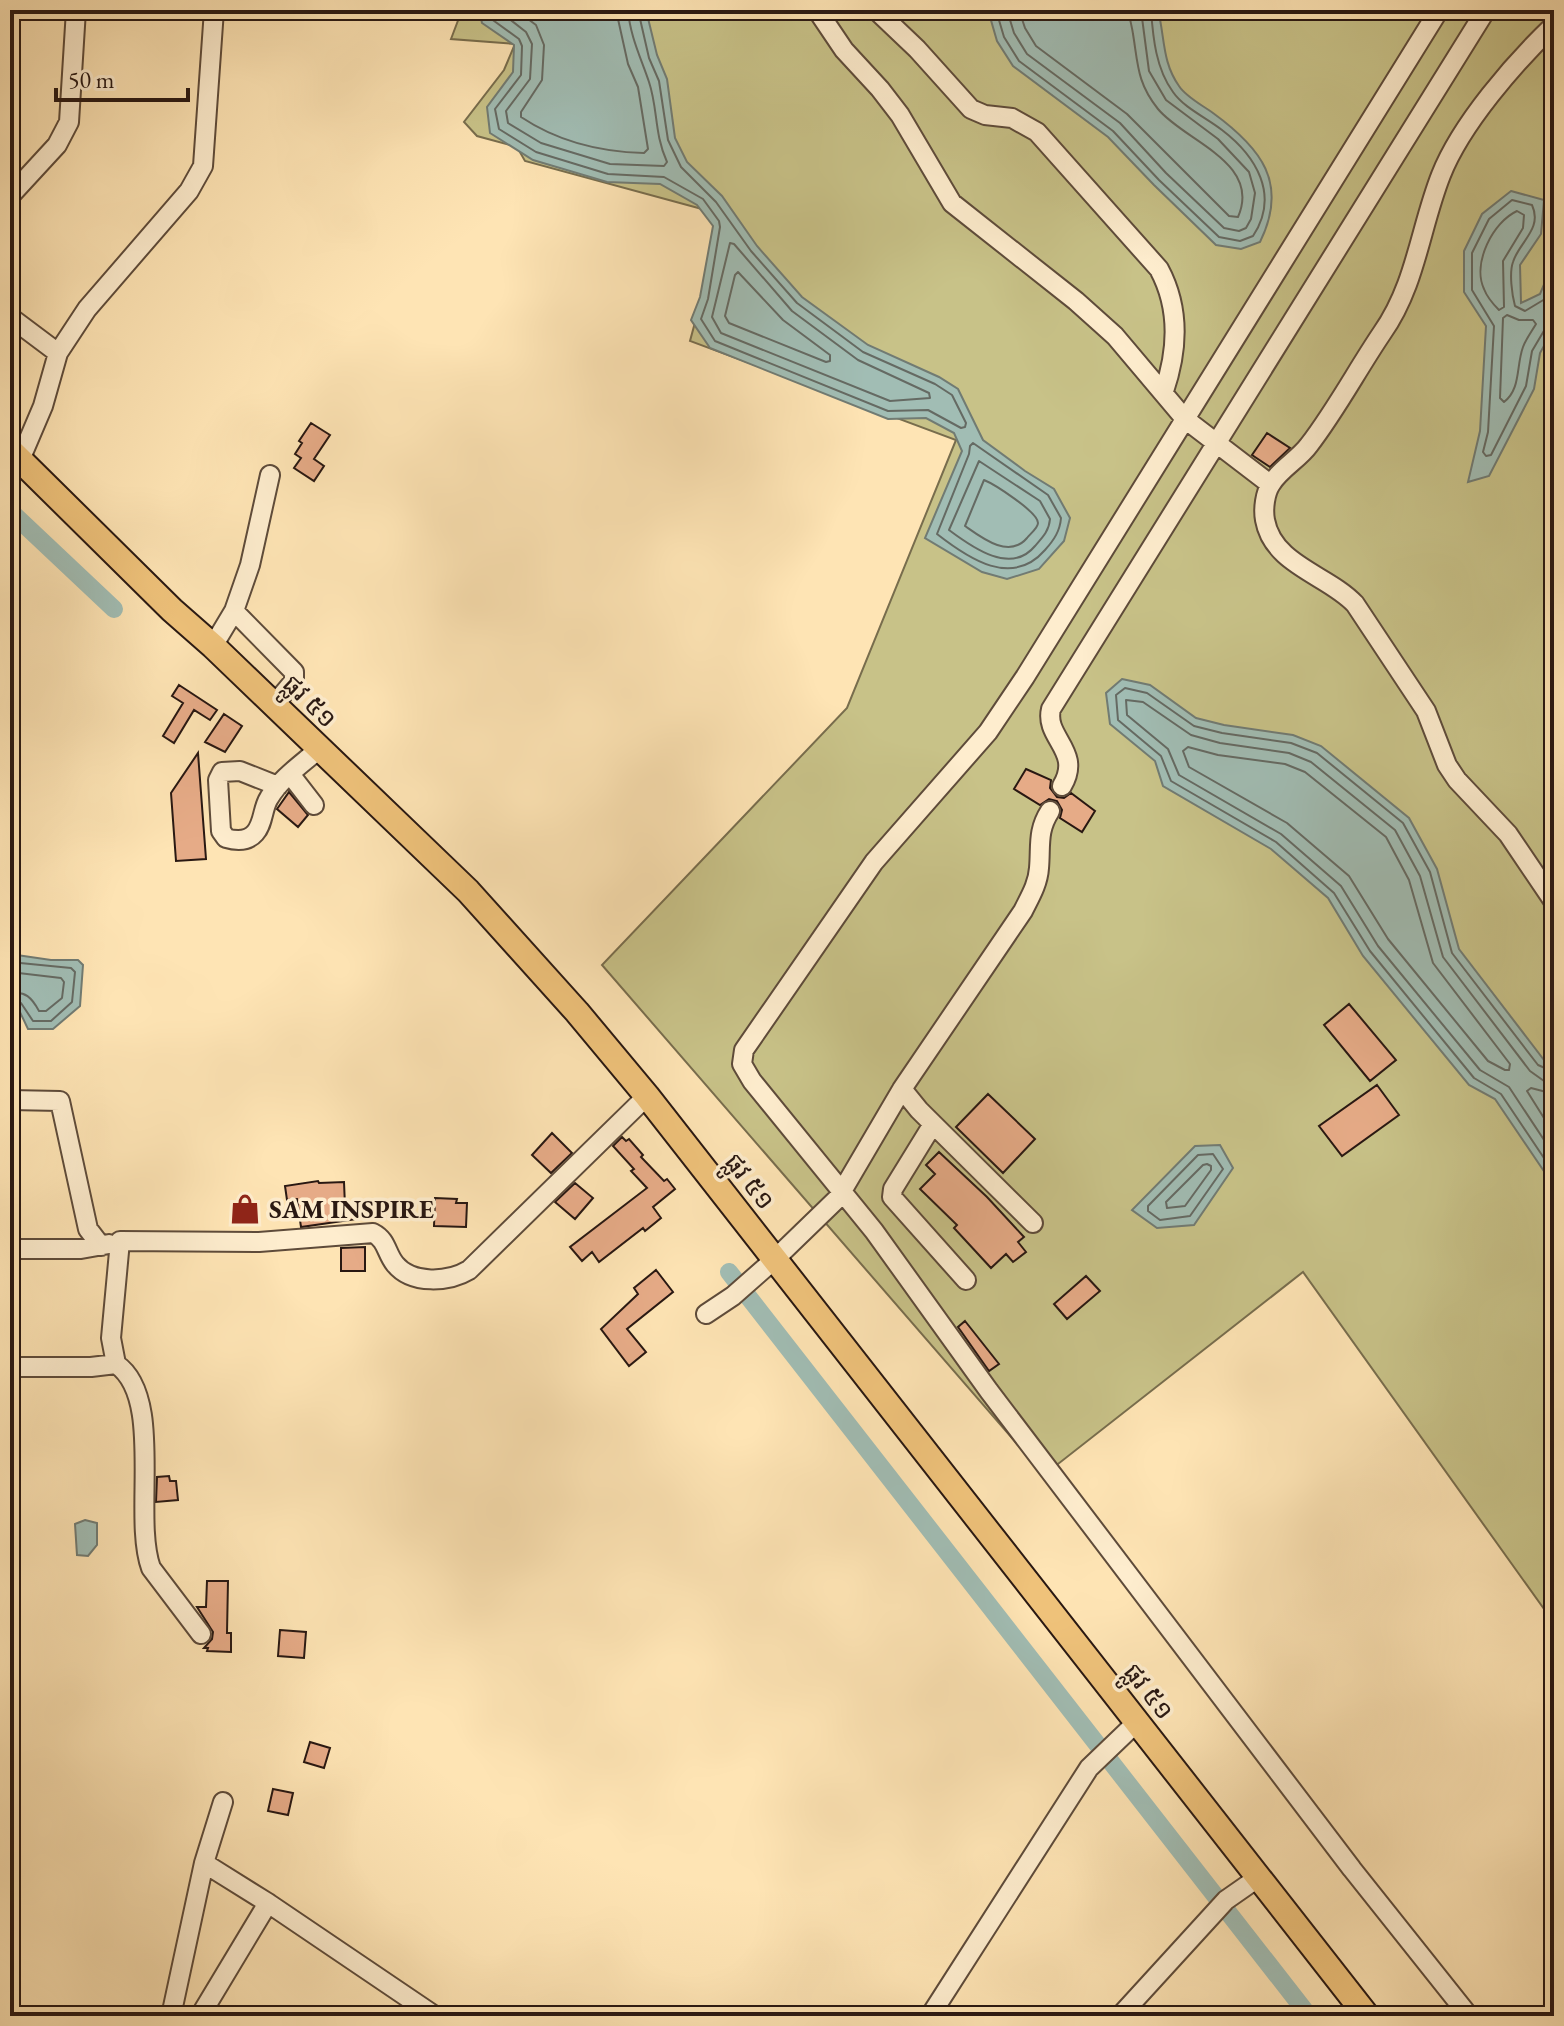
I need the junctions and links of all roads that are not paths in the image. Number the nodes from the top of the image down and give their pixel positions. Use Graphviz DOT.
graph roads {
  1 [pos="76,10"];
  2 [pos="214,10"];
  3 [pos="817,10"];
  4 [pos="876,10"];
  5 [pos="1439,10"];
  6 [pos="1486,10"];
  7 [pos="1554,25"];
  8 [pos="10,196"];
  9 [pos="10,317"];
  10 [pos="58,353"];
  11 [pos="1164,391"];
  12 [pos="1185,419"];
  13 [pos="1217,441"];
  14 [pos="15,455"];
  15 [pos="270,475"];
  16 [pos="1270,484"];
  17 [pos="225,626"];
  18 [pos="284,693"];
  19 [pos="319,749"];
  20 [pos="1062,786"];
  21 [pos="314,805"];
  22 [pos="1050,811"];
  23 [pos="1554,902"];
  24 [pos="902,1089"];
  25 [pos="647,1096"];
  26 [pos="10,1100"];
  27 [pos="933,1124"];
  28 [pos="843,1191"];
  29 [pos="1033,1223"];
  30 [pos="111,1243"];
  31 [pos="10,1249"];
  32 [pos="780,1255"];
  33 [pos="966,1280"];
  34 [pos="706,1314"];
  35 [pos="116,1364"];
  36 [pos="10,1367"];
  37 [pos="201,1634"];
  38 [pos="1137,1722"];
  39 [pos="223,1802"];
  40 [pos="204,1863"];
  41 [pos="1259,1877"];
  42 [pos="268,1903"];
  43 [pos="172,2009"];
  44 [pos="1363,2014"];
  45 [pos="200,2016"];
  46 [pos="435,2016"];
  47 [pos="930,2016"];
  48 [pos="1120,2016"];
  49 [pos="1469,2016"];
  1 -- 8 [label="street"];
  2 -- 10 [label="street"];
  3 -- 11 [label="street"];
  4 -- 11 [label="street"];
  5 -- 12 [label="street"];
  6 -- 13 [label="street"];
  7 -- 16 [label="street"];
  9 -- 10 [label="street"];
  10 -- 14 [label="street"];
  11 -- 12 [label="street"];
  12 -- 13 [label="street"];
  12 -- 28 [label="street"];
  13 -- 16 [label="street"];
  13 -- 20 [label="street"];
  14 -- 17 [label="main road, ផ្លូវ ៥១"];
  15 -- 17 [label="street"];
  16 -- 23 [label="street"];
  17 -- 18 [label="main road, ផ្លូវ ៥១"];
  17 -- 18 [label="street"];
  18 -- 19 [label="main road, ផ្លូវ ៥១"];
  19 -- 21 [label="street"];
  19 -- 25 [label="main road, ផ្លូវ ៥១"];
  22 -- 24 [label="street"];
  24 -- 27 [label="street"];
  24 -- 28 [label="street"];
  25 -- 30 [label="street"];
  25 -- 32 [label="main road, ផ្លូវ ៥១"];
  26 -- 30 [label="street"];
  27 -- 29 [label="street"];
  27 -- 33 [label="street"];
  28 -- 32 [label="street"];
  28 -- 49 [label="street"];
  30 -- 31 [label="street"];
  30 -- 35 [label="street"];
  32 -- 34 [label="street"];
  32 -- 38 [label="main road, ផ្លូវ ៥១"];
  35 -- 36 [label="street"];
  35 -- 37 [label="street"];
  38 -- 41 [label="main road, ផ្លូវ ៥១"];
  38 -- 47 [label="street"];
  39 -- 40 [label="street"];
  40 -- 42 [label="street"];
  40 -- 43 [label="street"];
  41 -- 44 [label="main road, ផ្លូវ ៥១"];
  41 -- 48 [label="street"];
  42 -- 45 [label="street"];
  42 -- 46 [label="street"];
  43 -- 45 [label="street"];
}
